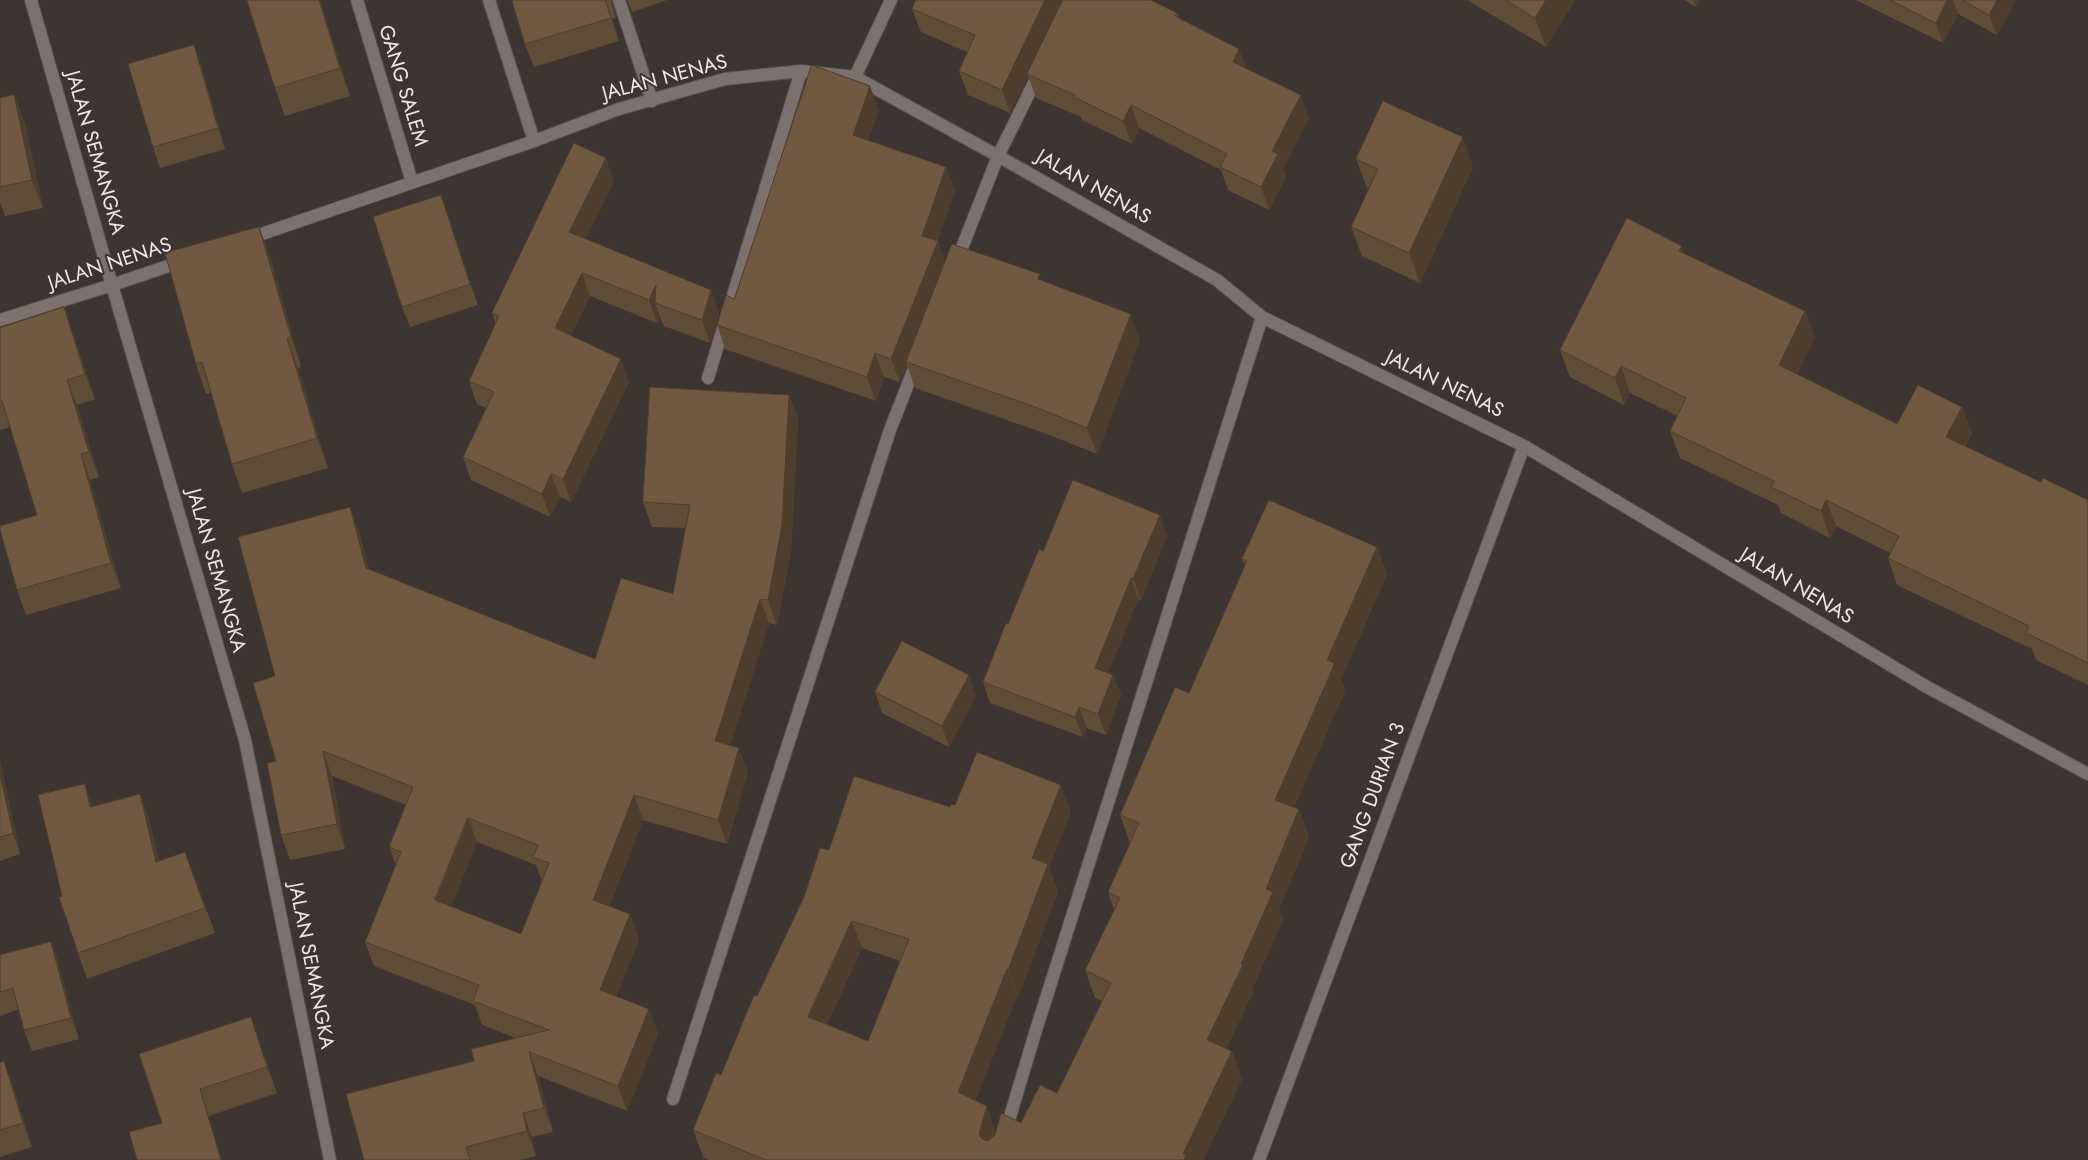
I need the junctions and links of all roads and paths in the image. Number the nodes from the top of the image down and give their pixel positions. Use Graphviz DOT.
graph roads {
  1 [pos="31,0"];
  2 [pos="357,0"];
  3 [pos="489,0"];
  4 [pos="619,0"];
  5 [pos="891,0"];
  6 [pos="1045,61"];
  7 [pos="801,71"];
  8 [pos="855,77"];
  9 [pos="652,101"];
  10 [pos="534,141"];
  11 [pos="998,156"];
  12 [pos="412,182"];
  13 [pos="234,244"];
  14 [pos="196,256"];
  15 [pos="951,275"];
  16 [pos="112,285"];
  17 [pos="1262,317"];
  18 [pos="0,320"];
  19 [pos="922,348"];
  20 [pos="708,378"];
  21 [pos="1524,446"];
  22 [pos="2088,774"];
  23 [pos="672,1098"];
  24 [pos="330,1160"];
  25 [pos="997,1160"];
  26 [pos="1259,1160"];
  1 -- 16 [label="street, JALAN SEMANGKA"];
  2 -- 12 [label="street, GANG SALEM"];
  3 -- 10 [label="street"];
  4 -- 9 [label="street"];
  5 -- 8 [label="street"];
  6 -- 11 [label="street"];
  7 -- 8 [label="street, JALAN NENAS"];
  7 -- 9 [label="street, JALAN NENAS"];
  7 -- 20 [label="street"];
  8 -- 11 [label="street, JALAN NENAS"];
  9 -- 10 [label="street, JALAN NENAS"];
  10 -- 12 [label="street, JALAN NENAS"];
  11 -- 15 [label="street"];
  11 -- 17 [label="street, JALAN NENAS"];
  12 -- 13 [label="street, JALAN NENAS"];
  14 -- 16 [label="street, JALAN NENAS"];
  16 -- 18 [label="street, JALAN NENAS"];
  16 -- 24 [label="street, JALAN SEMANGKA"];
  17 -- 21 [label="street, JALAN NENAS"];
  17 -- 25 [label="street"];
  19 -- 23 [label="street"];
  21 -- 22 [label="street, JALAN NENAS"];
  21 -- 26 [label="street, GANG DURIAN 3"];
}
